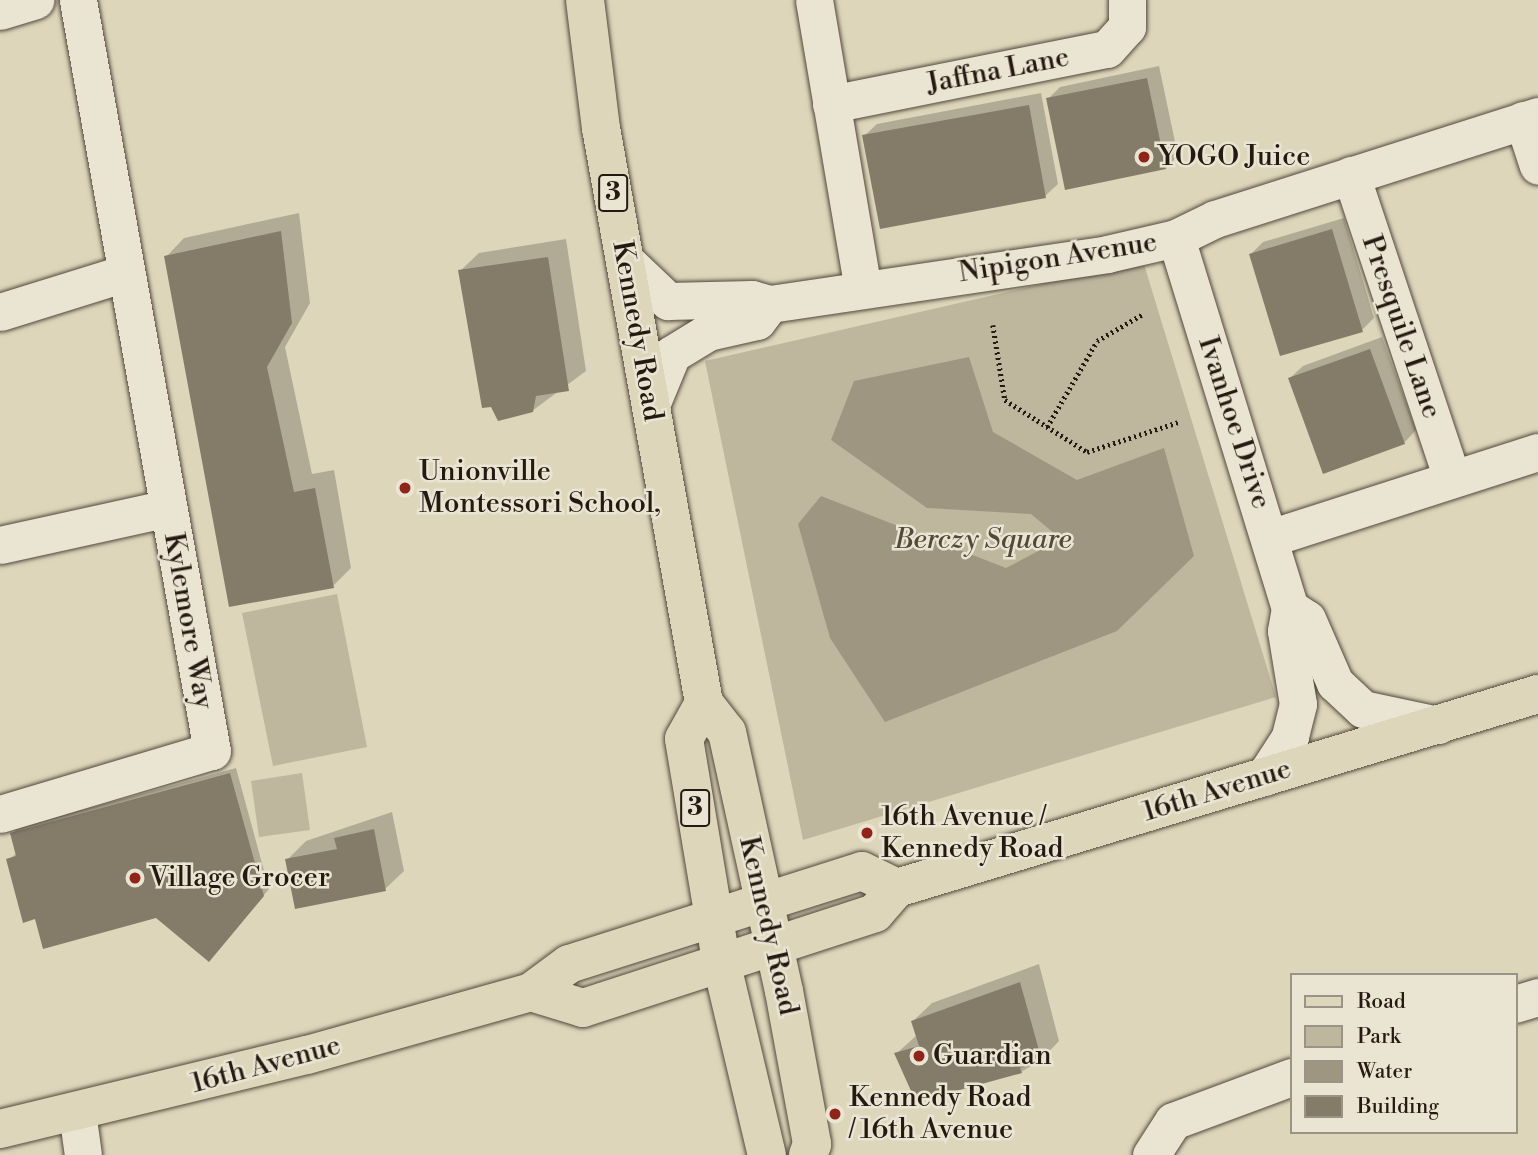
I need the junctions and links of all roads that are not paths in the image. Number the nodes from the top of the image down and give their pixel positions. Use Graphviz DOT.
graph roads {
  1 [pos="35,0"];
  2 [pos="78,0"];
  3 [pos="585,0"];
  4 [pos="814,0"];
  5 [pos="1127,0"];
  6 [pos="0,12"];
  7 [pos="831,104"];
  8 [pos="1531,118"];
  9 [pos="1538,166"];
  10 [pos="1351,176"];
  11 [pos="1176,238"];
  12 [pos="624,259"];
  13 [pos="125,273"];
  14 [pos="863,289"];
  15 [pos="770,304"];
  16 [pos="0,312"];
  17 [pos="651,405"];
  18 [pos="1538,452"];
  19 [pos="1452,478"];
  20 [pos="168,508"];
  21 [pos="1270,538"];
  22 [pos="0,545"];
  23 [pos="1290,608"];
  24 [pos="1538,694"];
  25 [pos="704,703"];
  26 [pos="1438,725"];
  27 [pos="1264,777"];
  28 [pos="0,814"];
  29 [pos="897,888"];
  30 [pos="764,902"];
  31 [pos="714,918"];
  32 [pos="775,942"];
  33 [pos="721,961"];
  34 [pos="531,992"];
  35 [pos="1538,997"];
  36 [pos="1517,1003"];
  37 [pos="1290,1077"];
  38 [pos="77,1112"];
  39 [pos="0,1129"];
  40 [pos="83,1155"];
  41 [pos="767,1155"];
  42 [pos="808,1155"];
  43 [pos="1152,1155"];
  1 -- 6 [label="street"];
  2 -- 13 [label="street, Kylemore Way"];
  3 -- 12 [label="main road, Kennedy Road / 3"];
  4 -- 7 [label="street"];
  5 -- 7 [label="street, Jaffna Lane"];
  7 -- 14 [label="street"];
  8 -- 9 [label="street"];
  8 -- 10 [label="street, Nipigon Avenue"];
  10 -- 11 [label="street, Nipigon Avenue"];
  10 -- 19 [label="street, Presquile Lane"];
  11 -- 14 [label="street, Nipigon Avenue"];
  11 -- 21 [label="street, Ivanhoe Drive"];
  12 -- 15 [label="street, Nipigon Avenue"];
  12 -- 17 [label="main road, Kennedy Road / 3"];
  13 -- 16 [label="street"];
  13 -- 20 [label="street, Kylemore Way"];
  14 -- 15 [label="street, Nipigon Avenue"];
  15 -- 17 [label="street, Nipigon Avenue"];
  17 -- 25 [label="main road, Kennedy Road / 3"];
  18 -- 19 [label="street"];
  19 -- 21 [label="street"];
  20 -- 22 [label="street"];
  20 -- 28 [label="street, Kylemore Way"];
  21 -- 23 [label="street, Ivanhoe Drive"];
  23 -- 26 [label="street, Ivanhoe Drive"];
  23 -- 27 [label="street, Ivanhoe Drive"];
  24 -- 26 [label="main road, 16th Avenue"];
  25 -- 30 [label="main road, Kennedy Road / 3"];
  25 -- 31 [label="main road, Kennedy Road / 3"];
  26 -- 27 [label="main road, 16th Avenue"];
  27 -- 29 [label="main road, 16th Avenue"];
  29 -- 30 [label="main road, 16th Avenue"];
  29 -- 32 [label="main road"];
  30 -- 31 [label="main road, 16th Avenue"];
  30 -- 32 [label="main road, Kennedy Road / 3"];
  31 -- 33 [label="main road, Kennedy Road / 3"];
  31 -- 34 [label="main road, 16th Avenue"];
  32 -- 33 [label="main road"];
  32 -- 42 [label="main road, Kennedy Road / 3"];
  33 -- 34 [label="main road"];
  33 -- 41 [label="main road, Kennedy Road / 3"];
  34 -- 38 [label="main road, 16th Avenue"];
  35 -- 36 [label="street"];
  37 -- 43 [label="street"];
  38 -- 39 [label="main road, 16th Avenue"];
  38 -- 40 [label="street"];
}
